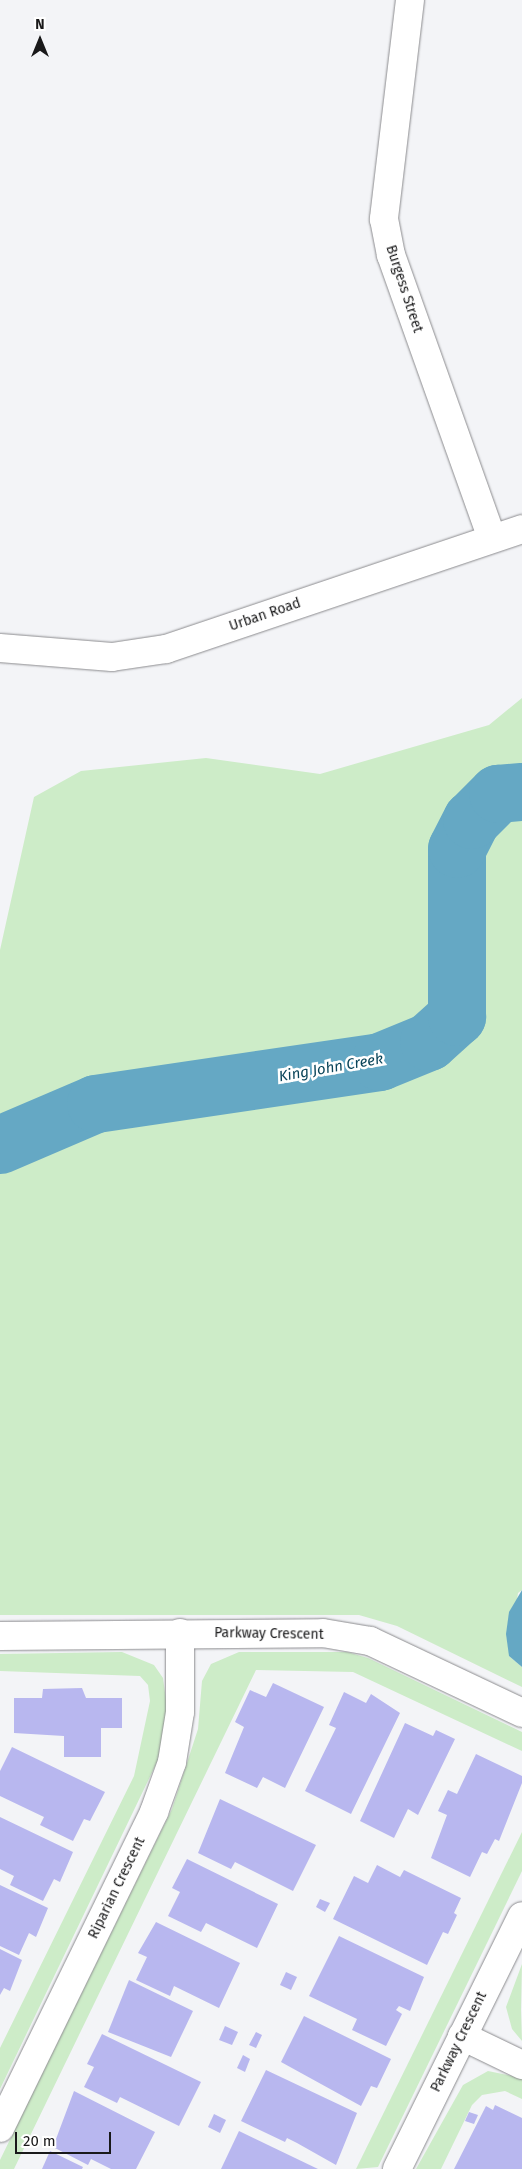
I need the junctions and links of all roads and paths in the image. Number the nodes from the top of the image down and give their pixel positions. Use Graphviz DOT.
graph roads {
  1 [pos="410,0"];
  2 [pos="522,529"];
  3 [pos="492,538"];
  4 [pos="0,648"];
  5 [pos="180,1633"];
  6 [pos="0,1636"];
  7 [pos="522,1713"];
  8 [pos="522,1916"];
  9 [pos="462,2036"];
  10 [pos="522,2065"];
  11 [pos="0,2128"];
  12 [pos="397,2169"];
  1 -- 3 [label="street, Burgess Street"];
  2 -- 3 [label="street, Urban Road"];
  3 -- 4 [label="street, Urban Road"];
  5 -- 6 [label="street, Parkway Crescent"];
  5 -- 7 [label="street, Parkway Crescent"];
  5 -- 11 [label="street, Riparian Crescent"];
  8 -- 9 [label="street, Parkway Crescent"];
  9 -- 10 [label="street"];
  9 -- 12 [label="street, Parkway Crescent"];
}
